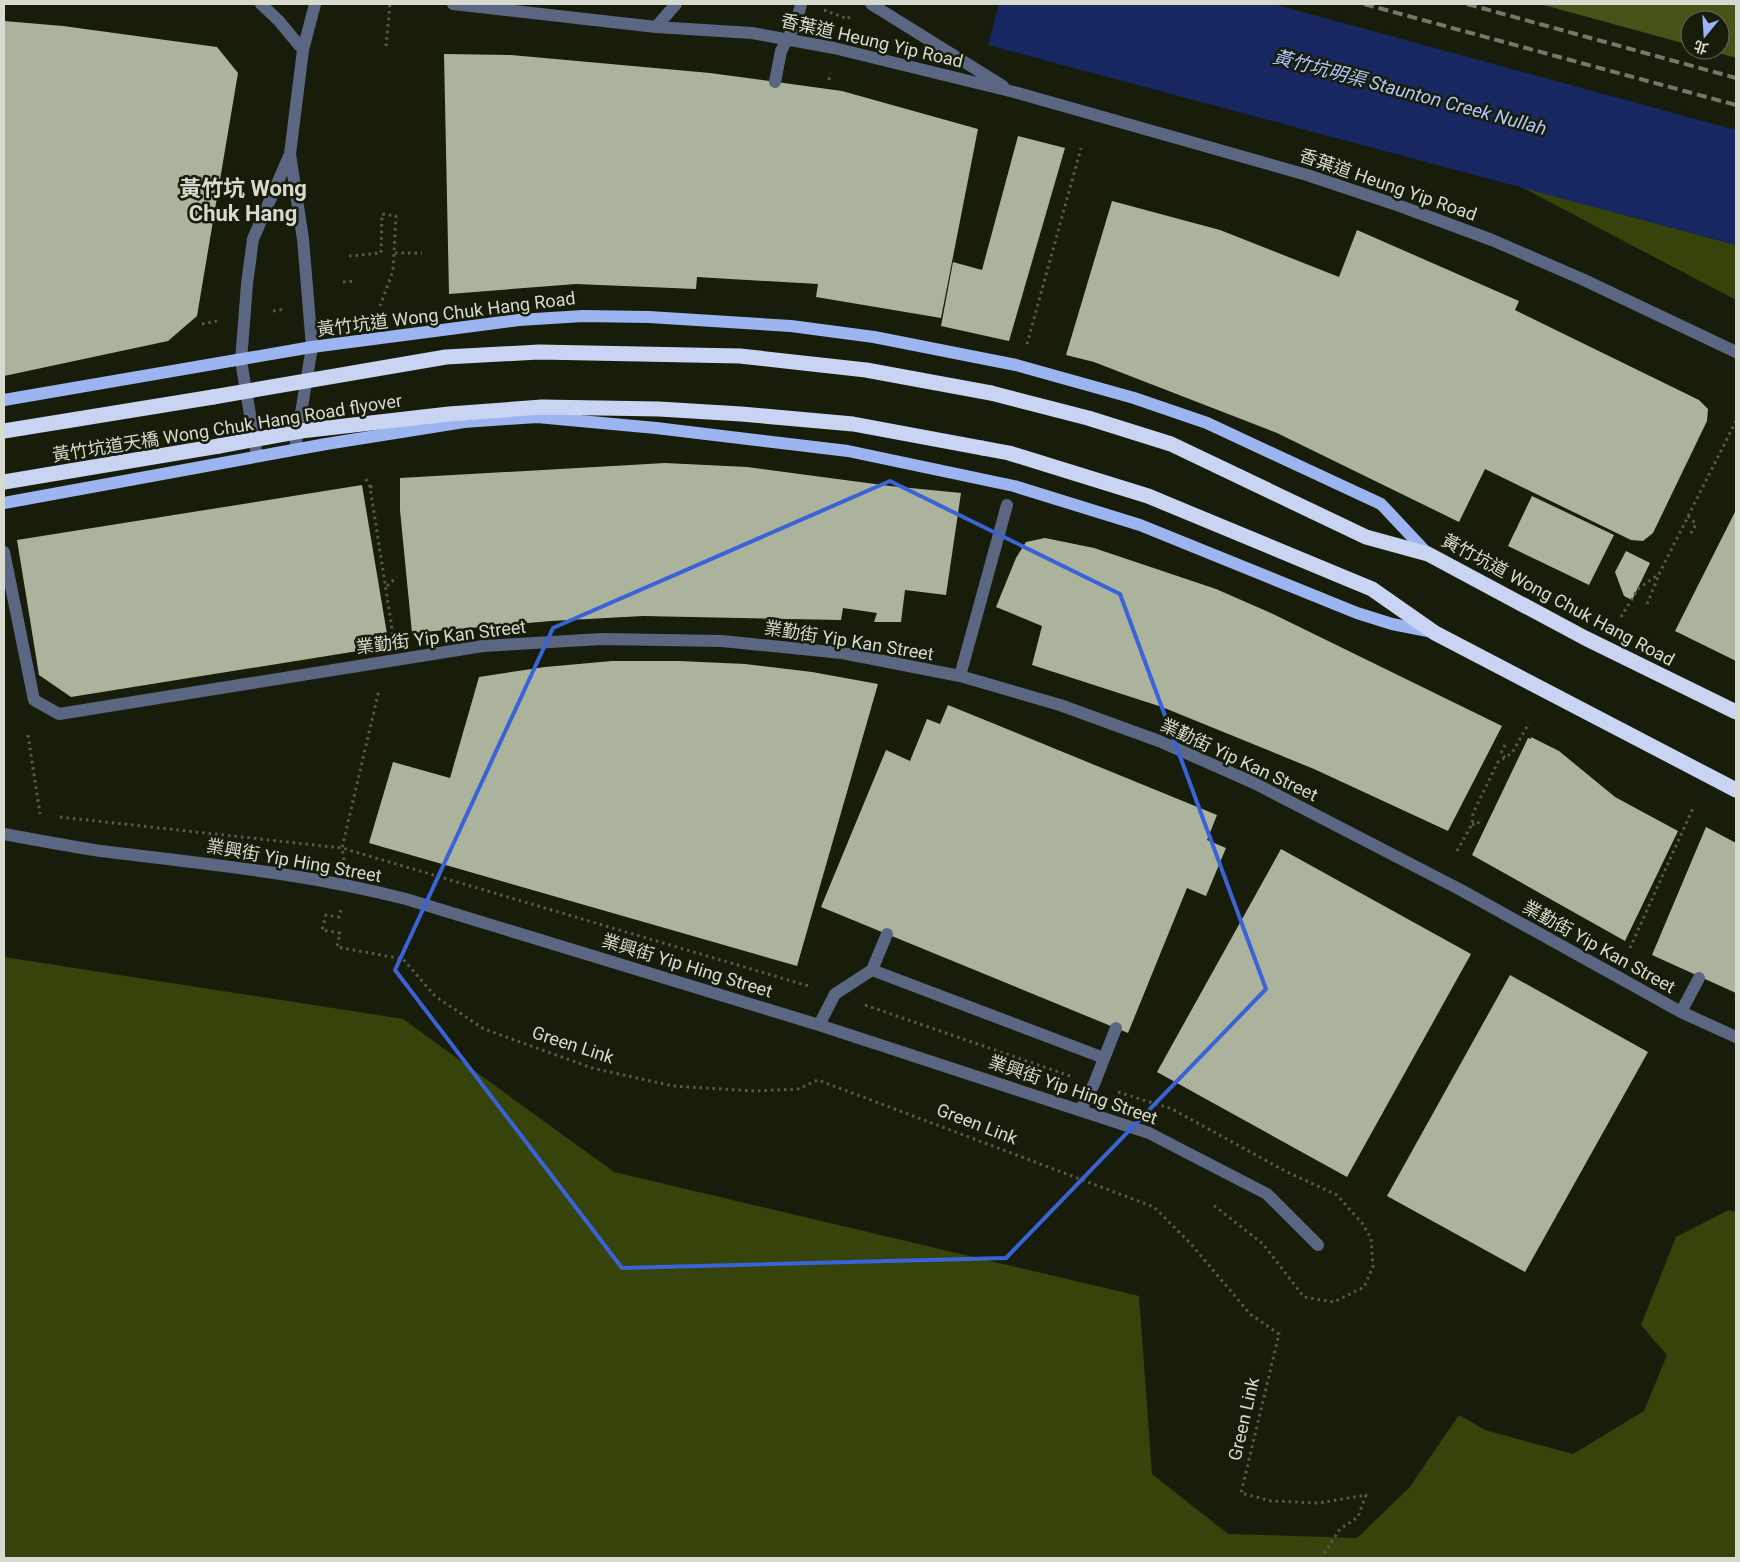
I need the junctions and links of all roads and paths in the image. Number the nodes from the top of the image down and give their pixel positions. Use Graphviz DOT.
graph roads {
  1 [pos="261,4"];
  2 [pos="315,4"];
  3 [pos="390,4"];
  4 [pos="453,4"];
  5 [pos="676,4"];
  6 [pos="801,4"];
  7 [pos="871,4"];
  8 [pos="815,7"];
  9 [pos="853,11"];
  10 [pos="656,27"];
  11 [pos="786,39"];
  12 [pos="386,46"];
  13 [pos="303,50"];
  14 [pos="775,82"];
  15 [pos="1014,92"];
  16 [pos="1081,148"];
  17 [pos="290,154"];
  18 [pos="395,253"];
  19 [pos="422,253"];
  20 [pos="350,256"];
  21 [pos="355,281"];
  22 [pos="343,282"];
  23 [pos="380,306"];
  24 [pos="218,321"];
  25 [pos="202,324"];
  26 [pos="312,348"];
  27 [pos="1025,351"];
  28 [pos="1736,352"];
  29 [pos="241,361"];
  30 [pos="4,400"];
  31 [pos="1736,422"];
  32 [pos="4,431"];
  33 [pos="295,449"];
  34 [pos="257,456"];
  35 [pos="366,478"];
  36 [pos="4,482"];
  37 [pos="375,486"];
  38 [pos="370,487"];
  39 [pos="4,503"];
  40 [pos="1007,505"];
  41 [pos="1688,516"];
  42 [pos="1690,535"];
  43 [pos="4,552"];
  44 [pos="1428,554"];
  45 [pos="1659,574"];
  46 [pos="397,577"];
  47 [pos="386,587"];
  48 [pos="1647,604"];
  49 [pos="1621,617"];
  50 [pos="1435,633"];
  51 [pos="393,642"];
  52 [pos="960,676"];
  53 [pos="379,690"];
  54 [pos="1736,712"];
  55 [pos="1529,722"];
  56 [pos="28,734"];
  57 [pos="1505,745"];
  58 [pos="1505,758"];
  59 [pos="1736,790"];
  60 [pos="1693,808"];
  61 [pos="40,814"];
  62 [pos="1481,818"];
  63 [pos="1472,824"];
  64 [pos="4,834"];
  65 [pos="342,848"];
  66 [pos="1457,851"];
  67 [pos="339,916"];
  68 [pos="887,934"];
  69 [pos="1630,948"];
  70 [pos="872,970"];
  71 [pos="1699,978"];
  72 [pos="1681,1012"];
  73 [pos="819,1025"];
  74 [pos="1116,1028"];
  75 [pos="1736,1037"];
  76 [pos="1104,1058"];
  77 [pos="1082,1109"];
  78 [pos="1318,1245"];
  79 [pos="1320,1558"];
  1 -- 13 [label="street"];
  2 -- 13 [label="street"];
  3 -- 12 [label="path"];
  4 -- 10 [label="street, 香葉道 Heung Yip Road"];
  5 -- 10 [label="street"];
  6 -- 11 [label="street"];
  7 -- 15 [label="street, 香葉道 Heung Yip Road"];
  8 -- 9 [label="path"];
  10 -- 11 [label="street, 香葉道 Heung Yip Road"];
  11 -- 14 [label="street"];
  11 -- 15 [label="street, 香葉道 Heung Yip Road"];
  13 -- 17 [label="street"];
  15 -- 28 [label="street, 香葉道 Heung Yip Road"];
  16 -- 27 [label="path"];
  17 -- 26 [label="street"];
  17 -- 29 [label="street"];
  18 -- 19 [label="path"];
  18 -- 20 [label="path"];
  18 -- 23 [label="path"];
  21 -- 22 [label="path"];
  24 -- 25 [label="path"];
  26 -- 29 [label="main road, 黃竹坑道 Wong Chuk Hang Road"];
  26 -- 33 [label="street"];
  26 -- 44 [label="main road, 黃竹坑道 Wong Chuk Hang Road"];
  29 -- 30 [label="main road, 黃竹坑道 Wong Chuk Hang Road"];
  29 -- 34 [label="street"];
  31 -- 41 [label="path"];
  32 -- 44 [label="highway, 黃竹坑道天橋 Wong Chuk Hang Road flyover, bridge"];
  33 -- 34 [label="main road"];
  33 -- 50 [label="main road"];
  34 -- 39 [label="main road"];
  35 -- 38 [label="path"];
  36 -- 50 [label="highway, 黃竹坑道天橋 Wong Chuk Hang Road flyover, bridge"];
  37 -- 38 [label="path"];
  38 -- 47 [label="path"];
  40 -- 52 [label="street"];
  41 -- 42 [label="path"];
  41 -- 45 [label="path"];
  43 -- 52 [label="street, 業勤街 Yip Kan Street"];
  44 -- 54 [label="highway, 黃竹坑道 Wong Chuk Hang Road"];
  45 -- 48 [label="path"];
  45 -- 49 [label="path"];
  46 -- 47 [label="path"];
  47 -- 51 [label="path"];
  50 -- 59 [label="highway"];
  52 -- 72 [label="street, 業勤街 Yip Kan Street"];
  53 -- 65 [label="path"];
  55 -- 58 [label="path"];
  56 -- 61 [label="path"];
  57 -- 58 [label="path"];
  58 -- 63 [label="path"];
  60 -- 69 [label="path"];
  62 -- 63 [label="path"];
  63 -- 66 [label="path"];
  64 -- 73 [label="street, 業興街 Yip Hing Street"];
  67 -- 79 [label="path, Green Link"];
  68 -- 70 [label="street"];
  70 -- 73 [label="street"];
  70 -- 76 [label="street"];
  71 -- 72 [label="street"];
  72 -- 75 [label="street, 業勤街 Yip Kan Street"];
  73 -- 77 [label="street, 業興街 Yip Hing Street"];
  74 -- 76 [label="street"];
  76 -- 77 [label="street"];
  77 -- 78 [label="street, 業興街 Yip Hing Street"];
}
